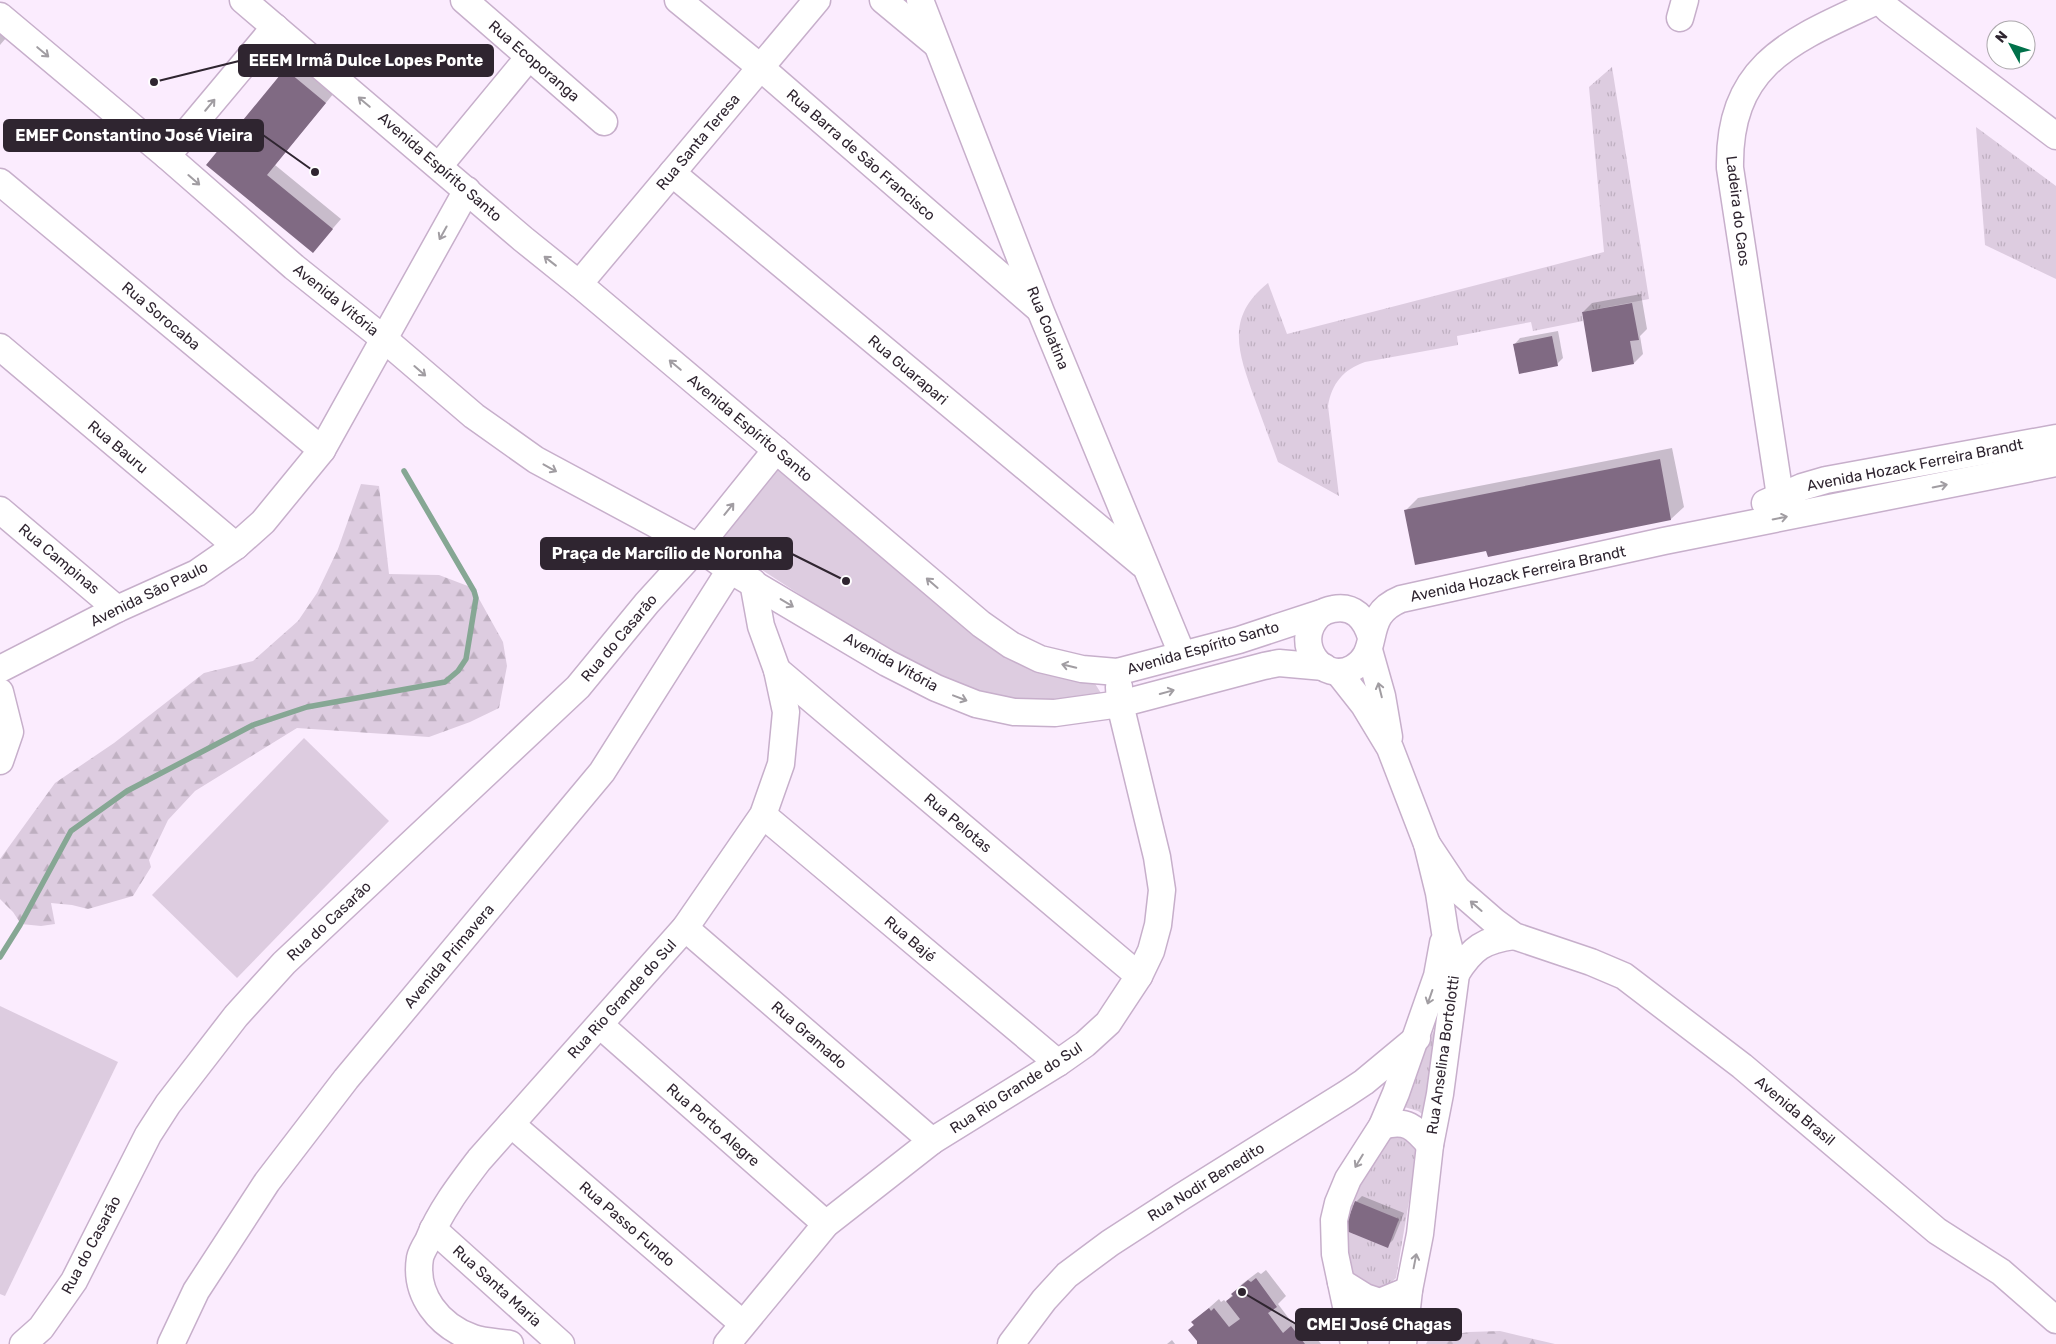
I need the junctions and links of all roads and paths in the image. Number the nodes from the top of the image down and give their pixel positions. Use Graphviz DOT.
graph roads {
  1 [pos="243,0"];
  2 [pos="464,0"];
  3 [pos="678,0"];
  4 [pos="817,0"];
  5 [pos="883,0"];
  6 [pos="920,0"];
  7 [pos="1879,0"];
  8 [pos="0,16"];
  9 [pos="275,27"];
  10 [pos="938,46"];
  11 [pos="529,58"];
  12 [pos="760,68"];
  13 [pos="604,122"];
  14 [pos="2056,136"];
  15 [pos="167,156"];
  16 [pos="439,166"];
  17 [pos="672,173"];
  18 [pos="0,182"];
  19 [pos="467,190"];
  20 [pos="579,284"];
  21 [pos="1041,312"];
  22 [pos="384,339"];
  23 [pos="0,347"];
  24 [pos="2056,438"];
  25 [pos="322,450"];
  26 [pos="776,450"];
  27 [pos="2056,463"];
  28 [pos="1780,496"];
  29 [pos="0,510"];
  30 [pos="1664,542"];
  31 [pos="236,546"];
  32 [pos="698,547"];
  33 [pos="1144,566"];
  34 [pos="730,570"];
  35 [pos="753,582"];
  36 [pos="1401,599"];
  37 [pos="117,609"];
  38 [pos="1328,611"];
  39 [pos="1370,643"];
  40 [pos="1182,654"];
  41 [pos="0,669"];
  42 [pos="1331,669"];
  43 [pos="777,670"];
  44 [pos="1118,672"];
  45 [pos="0,692"];
  46 [pos="1113,705"];
  47 [pos="1390,748"];
  48 [pos="0,761"];
  49 [pos="763,815"];
  50 [pos="1427,844"];
  51 [pos="685,928"];
  52 [pos="1445,932"];
  53 [pos="1514,936"];
  54 [pos="1456,974"];
  55 [pos="1139,976"];
  56 [pos="600,1025"];
  57 [pos="1417,1038"];
  58 [pos="1058,1063"];
  59 [pos="1364,1082"];
  60 [pos="1385,1119"];
  61 [pos="511,1124"];
  62 [pos="932,1142"];
  63 [pos="1430,1145"];
  64 [pos="826,1224"];
  65 [pos="433,1229"];
  66 [pos="1341,1282"];
  67 [pos="1409,1290"];
  68 [pos="2056,1320"];
  69 [pos="743,1324"];
  70 [pos="23,1344"];
  71 [pos="171,1344"];
  72 [pos="510,1344"];
  73 [pos="561,1344"];
  74 [pos="727,1344"];
  75 [pos="1011,1344"];
  76 [pos="1354,1344"];
  77 [pos="1402,1344"];
  1 -- 9 [label="street, Avenida Espírito Santo"];
  2 -- 11 [label="street, Rua Ecoporanga"];
  3 -- 12 [label="street, Rua Barra de São Francisco"];
  4 -- 12 [label="street, Rua Santa Teresa"];
  5 -- 10 [label="street"];
  6 -- 10 [label="street, Rua Colatina"];
  7 -- 14 [label="street"];
  7 -- 28 [label="street, Ladeira do Caos"];
  8 -- 15 [label="street, Avenida Vitória, one-way"];
  15 -- 9 [label="street, one-way"];
  16 -- 9 [label="street, Avenida Espírito Santo, one-way"];
  10 -- 21 [label="street, Rua Colatina"];
  11 -- 13 [label="street, Rua Ecoporanga"];
  11 -- 16 [label="street"];
  12 -- 17 [label="street, Rua Santa Teresa"];
  12 -- 21 [label="street, Rua Barra de São Francisco"];
  15 -- 22 [label="street, Avenida Vitória, one-way"];
  16 -- 19 [label="street, Avenida Espírito Santo"];
  17 -- 20 [label="street, Rua Santa Teresa"];
  17 -- 33 [label="street, Rua Guarapari"];
  18 -- 25 [label="street, Rua Sorocaba"];
  20 -- 19 [label="street, Avenida Espírito Santo, one-way"];
  19 -- 22 [label="street, Avenida São Paulo, one-way"];
  26 -- 20 [label="street, Avenida Espírito Santo, one-way"];
  21 -- 33 [label="street, Rua Colatina"];
  22 -- 25 [label="street, Avenida São Paulo"];
  22 -- 32 [label="street, Avenida Vitória, one-way"];
  23 -- 31 [label="street, Rua Bauru"];
  24 -- 28 [label="street, Avenida Hozack Ferreira Brandt"];
  25 -- 31 [label="street, Avenida São Paulo"];
  32 -- 26 [label="street, one-way"];
  44 -- 26 [label="street, Avenida Espírito Santo, one-way"];
  30 -- 27 [label="street, Avenida Hozack Ferreira Brandt, one-way"];
  28 -- 30 [label="street, Avenida Hozack Ferreira Brandt"];
  29 -- 37 [label="street, Rua Campinas"];
  30 -- 36 [label="street, Avenida Hozack Ferreira Brandt"];
  31 -- 37 [label="street, Avenida São Paulo"];
  32 -- 34 [label="street, Avenida Vitória"];
  32 -- 70 [label="street, Rua do Casarão"];
  33 -- 40 [label="street, Rua Colatina"];
  34 -- 35 [label="street, Avenida Vitória"];
  34 -- 71 [label="street, Avenida Primavera"];
  35 -- 43 [label="street, Rua Rio Grande do Sul"];
  35 -- 46 [label="street, Avenida Vitória, one-way"];
  36 -- 38 [label="street, Avenida Hozack Ferreira Brandt"];
  36 -- 39 [label="street, Avenida Hozack Ferreira Brandt"];
  37 -- 41 [label="street, Avenida São Paulo"];
  38 -- 39 [label="street"];
  38 -- 40 [label="street, Avenida Espírito Santo"];
  38 -- 42 [label="street"];
  39 -- 42 [label="street"];
  47 -- 39 [label="street, one-way"];
  40 -- 44 [label="street, Avenida Espírito Santo"];
  46 -- 42 [label="street, Avenida Vitória, one-way"];
  42 -- 47 [label="street"];
  43 -- 49 [label="street, Rua Rio Grande do Sul"];
  43 -- 55 [label="street, Rua Pelotas"];
  44 -- 46 [label="street"];
  45 -- 48 [label="street"];
  46 -- 55 [label="street, Rua Rio Grande do Sul"];
  47 -- 50 [label="street"];
  49 -- 51 [label="street, Rua Rio Grande do Sul"];
  49 -- 58 [label="street, Rua Bajé"];
  50 -- 52 [label="street"];
  53 -- 50 [label="street, Avenida Brasil, one-way"];
  51 -- 56 [label="street, Rua Rio Grande do Sul"];
  51 -- 62 [label="street, Rua Gramado"];
  52 -- 54 [label="street, Rua Anselina Bortolotti"];
  52 -- 57 [label="street, Rua Anselina Bortolotti, one-way"];
  53 -- 54 [label="street"];
  53 -- 68 [label="street, Avenida Brasil"];
  54 -- 63 [label="street, Rua Anselina Bortolotti"];
  55 -- 58 [label="street, Rua Rio Grande do Sul"];
  56 -- 61 [label="street, Rua Rio Grande do Sul"];
  56 -- 64 [label="street, Rua Porto Alegre"];
  57 -- 59 [label="street, Rua Nodir Benedito"];
  57 -- 60 [label="street, Rua Anselina Bortolotti"];
  58 -- 62 [label="street, Rua Rio Grande do Sul"];
  59 -- 60 [label="street"];
  59 -- 75 [label="street, Rua Nodir Benedito"];
  60 -- 63 [label="street"];
  60 -- 66 [label="street, Rua Anselina Bortolotti, one-way"];
  61 -- 65 [label="street, Rua Rio Grande do Sul"];
  61 -- 69 [label="street, Rua Passo Fundo"];
  62 -- 64 [label="street, Rua Rio Grande do Sul"];
  67 -- 63 [label="street, Rua Anselina Bortolotti, one-way"];
  64 -- 69 [label="street, Rua Rio Grande do Sul"];
  65 -- 72 [label="street, Rua Rio Grande do Sul"];
  65 -- 73 [label="street, Rua Santa Maria"];
  66 -- 67 [label="street"];
  66 -- 76 [label="street, Rua Anselina Bortolotti"];
  67 -- 77 [label="street, Rua Anselina Bortolotti"];
  69 -- 74 [label="street, Rua Rio Grande do Sul"];
}
